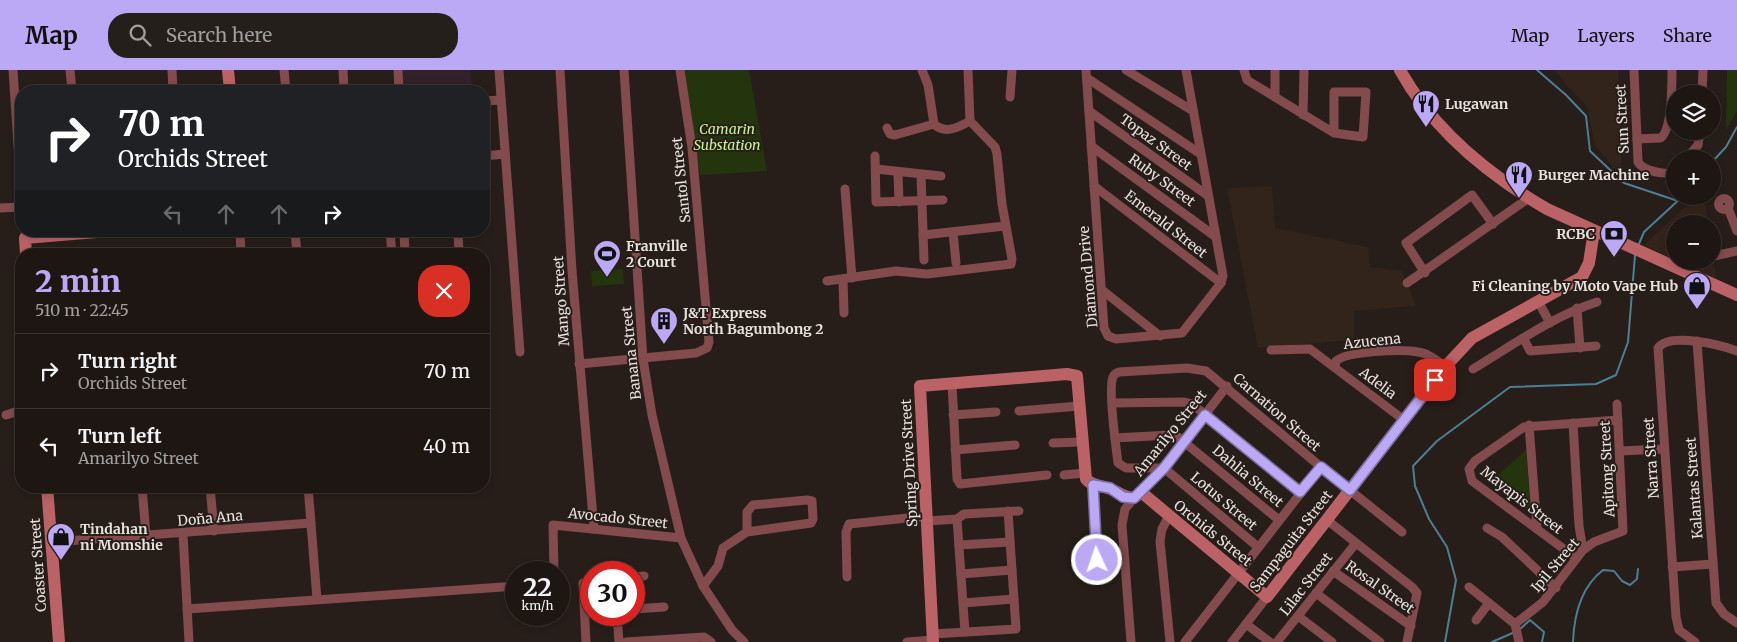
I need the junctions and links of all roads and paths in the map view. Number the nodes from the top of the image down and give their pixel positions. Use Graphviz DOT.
graph roads {
  1 [pos="13,70"];
  2 [pos="70,70"];
  3 [pos="172,70"];
  4 [pos="228,70"];
  5 [pos="284,70"];
  6 [pos="343,70"];
  7 [pos="398,70"];
  8 [pos="499,70"];
  9 [pos="560,70"];
  10 [pos="624,70"];
  11 [pos="680,70"];
  12 [pos="922,70"];
  13 [pos="968,70"];
  14 [pos="1012,70"];
  15 [pos="1126,70"];
  16 [pos="1186,70"];
  17 [pos="1244,70"];
  18 [pos="1275,70"];
  19 [pos="1304,70"];
  20 [pos="1400,70"];
  21 [pos="1634,70"];
  22 [pos="1672,70"];
  23 [pos="1703,70"];
  24 [pos="1087,74"];
  25 [pos="71,85"];
  26 [pos="173,85"];
  27 [pos="229,85"];
  28 [pos="285,85"];
  29 [pos="344,85"];
  30 [pos="399,85"];
  31 [pos="1702,85"];
  32 [pos="1010,97"];
  33 [pos="1275,97"];
  34 [pos="15,100"];
  35 [pos="501,100"];
  36 [pos="490,101"];
  37 [pos="1089,111"];
  38 [pos="1192,111"];
  39 [pos="1303,115"];
  40 [pos="970,121"];
  41 [pos="934,124"];
  42 [pos="887,128"];
  43 [pos="1334,133"];
  44 [pos="1637,139"];
  45 [pos="1092,146"];
  46 [pos="1199,153"];
  47 [pos="504,154"];
  48 [pos="490,155"];
  49 [pos="875,156"];
  50 [pos="876,169"];
  51 [pos="1666,171"];
  52 [pos="898,172"];
  53 [pos="921,175"];
  54 [pos="941,176"];
  55 [pos="1094,186"];
  56 [pos="845,189"];
  57 [pos="1207,195"];
  58 [pos="1529,198"];
  59 [pos="943,200"];
  60 [pos="899,202"];
  61 [pos="922,202"];
  62 [pos="15,207"];
  63 [pos="0,208"];
  64 [pos="1728,208"];
  65 [pos="1494,224"];
  66 [pos="1005,226"];
  67 [pos="1594,231"];
  68 [pos="1737,231"];
  69 [pos="953,232"];
  70 [pos="923,235"];
  71 [pos="1216,237"];
  72 [pos="1737,251"];
  73 [pos="1721,254"];
  74 [pos="924,260"];
  75 [pos="956,262"];
  76 [pos="1425,273"];
  77 [pos="848,279"];
  78 [pos="827,281"];
  79 [pos="1407,283"];
  80 [pos="1221,284"];
  81 [pos="1102,290"];
  82 [pos="1736,293"];
  83 [pos="1538,301"];
  84 [pos="1597,302"];
  85 [pos="1577,308"];
  86 [pos="844,313"];
  87 [pos="1550,323"];
  88 [pos="1160,336"];
  89 [pos="1524,338"];
  90 [pos="1697,341"];
  91 [pos="1596,346"];
  92 [pos="1580,348"];
  93 [pos="1271,350"];
  94 [pos="1737,351"];
  95 [pos="520,352"];
  96 [pos="643,358"];
  97 [pos="579,364"];
  98 [pos="1335,367"];
  99 [pos="1445,367"];
  100 [pos="1473,369"];
  101 [pos="952,384"];
  102 [pos="1226,386"];
  103 [pos="1113,404"];
  104 [pos="1618,404"];
  105 [pos="1079,406"];
  106 [pos="1019,411"];
  107 [pos="15,412"];
  108 [pos="996,412"];
  109 [pos="6,415"];
  110 [pos="953,415"];
  111 [pos="1205,415"];
  112 [pos="1404,420"];
  113 [pos="1618,420"];
  114 [pos="1573,423"];
  115 [pos="1529,425"];
  116 [pos="1115,438"];
  117 [pos="1184,441"];
  118 [pos="1081,442"];
  119 [pos="1053,443"];
  120 [pos="1014,445"];
  121 [pos="1664,449"];
  122 [pos="955,450"];
  123 [pos="1620,451"];
  124 [pos="1321,467"];
  125 [pos="1164,468"];
  126 [pos="1085,473"];
  127 [pos="1047,475"];
  128 [pos="1064,475"];
  129 [pos="1093,485"];
  130 [pos="1350,490"];
  131 [pos="1300,492"];
  132 [pos="48,493"];
  133 [pos="143,493"];
  134 [pos="211,493"];
  135 [pos="309,493"];
  136 [pos="1137,495"];
  137 [pos="1008,511"];
  138 [pos="1019,511"];
  139 [pos="1169,516"];
  140 [pos="928,518"];
  141 [pos="957,519"];
  142 [pos="1279,520"];
  143 [pos="1326,520"];
  144 [pos="311,523"];
  145 [pos="1486,528"];
  146 [pos="594,529"];
  147 [pos="1537,529"];
  148 [pos="214,531"];
  149 [pos="747,532"];
  150 [pos="1402,532"];
  151 [pos="183,534"];
  152 [pos="1622,534"];
  153 [pos="146,536"];
  154 [pos="681,538"];
  155 [pos="52,542"];
  156 [pos="1010,542"];
  157 [pos="1356,543"];
  158 [pos="959,545"];
  159 [pos="1258,547"];
  160 [pos="1583,550"];
  161 [pos="1576,558"];
  162 [pos="1097,560"];
  163 [pos="554,561"];
  164 [pos="1713,564"];
  165 [pos="1672,567"];
  166 [pos="1012,570"];
  167 [pos="1333,571"];
  168 [pos="961,574"];
  169 [pos="1239,574"];
  170 [pos="847,577"];
  171 [pos="703,586"];
  172 [pos="505,587"];
  173 [pos="1469,587"];
  174 [pos="1556,588"];
  175 [pos="1316,593"];
  176 [pos="1267,597"];
  177 [pos="317,599"];
  178 [pos="1014,600"];
  179 [pos="963,603"];
  180 [pos="1490,603"];
  181 [pos="664,607"];
  182 [pos="645,608"];
  183 [pos="187,609"];
  184 [pos="1298,616"];
  185 [pos="1476,620"];
  186 [pos="1246,624"];
  187 [pos="1514,624"];
  188 [pos="1737,624"];
  189 [pos="585,626"];
  190 [pos="618,626"];
  191 [pos="1411,626"];
  192 [pos="965,632"];
  193 [pos="933,638"];
  194 [pos="709,640"];
  195 [pos="59,642"];
  196 [pos="189,642"];
  197 [pos="586,642"];
  198 [pos="619,642"];
  199 [pos="626,642"];
  200 [pos="744,642"];
  201 [pos="906,642"];
  202 [pos="1131,642"];
  203 [pos="1170,642"];
  204 [pos="1185,642"];
  205 [pos="1232,642"];
  206 [pos="1270,642"];
  207 [pos="1277,642"];
  208 [pos="1332,642"];
  209 [pos="1380,642"];
  210 [pos="1407,642"];
  211 [pos="1519,642"];
  212 [pos="1694,642"];
  1 -- 34 [label="street"];
  2 -- 25 [label="street"];
  3 -- 26 [label="street"];
  4 -- 27 [label="street"];
  5 -- 28 [label="street"];
  6 -- 29 [label="street"];
  7 -- 30 [label="street"];
  8 -- 35 [label="street"];
  9 -- 97 [label="street, Mango Street"];
  10 -- 96 [label="street, Banana Street"];
  11 -- 96 [label="street, Santol Street"];
  12 -- 41 [label="street"];
  13 -- 40 [label="street"];
  14 -- 32 [label="street"];
  15 -- 38 [label="street"];
  16 -- 38 [label="street"];
  17 -- 33 [label="street"];
  18 -- 33 [label="street"];
  19 -- 39 [label="street"];
  20 -- 58 [label="street"];
  21 -- 44 [label="street, Sun Street"];
  22 -- 44 [label="street"];
  23 -- 31 [label="street"];
  24 -- 37 [label="street, Diamond Drive"];
  24 -- 46 [label="street"];
  33 -- 39 [label="street"];
  35 -- 36 [label="street"];
  35 -- 47 [label="street"];
  37 -- 45 [label="street, Diamond Drive"];
  37 -- 57 [label="street, Topaz Street"];
  38 -- 46 [label="street"];
  39 -- 43 [label="street"];
  40 -- 41 [label="street"];
  40 -- 66 [label="street"];
  41 -- 42 [label="street"];
  43 -- 43 [label="street"];
  44 -- 51 [label="street, Sun Street"];
  45 -- 55 [label="street, Diamond Drive"];
  45 -- 71 [label="street, Ruby Street"];
  46 -- 57 [label="street"];
  47 -- 48 [label="street"];
  47 -- 95 [label="street"];
  49 -- 50 [label="street"];
  50 -- 52 [label="street"];
  50 -- 60 [label="street"];
  52 -- 53 [label="street"];
  52 -- 60 [label="street"];
  53 -- 54 [label="street"];
  53 -- 61 [label="street"];
  55 -- 80 [label="street, Emerald Street"];
  55 -- 81 [label="street, Diamond Drive"];
  56 -- 77 [label="street"];
  57 -- 71 [label="street"];
  58 -- 65 [label="street"];
  58 -- 67 [label="street"];
  59 -- 61 [label="street"];
  60 -- 61 [label="street"];
  61 -- 70 [label="street"];
  62 -- 63 [label="street"];
  64 -- 68 [label="street"];
  65 -- 76 [label="street"];
  65 -- 76 [label="street"];
  66 -- 69 [label="street"];
  66 -- 77 [label="street"];
  67 -- 82 [label="street"];
  67 -- 83 [label="street, Sampaguita Street"];
  69 -- 70 [label="street"];
  69 -- 75 [label="street"];
  70 -- 74 [label="street"];
  71 -- 80 [label="street"];
  72 -- 73 [label="street"];
  76 -- 79 [label="street"];
  77 -- 78 [label="street"];
  77 -- 86 [label="street"];
  80 -- 88 [label="street, Diamond Drive"];
  81 -- 88 [label="street"];
  81 -- 88 [label="street, Diamond Drive"];
  83 -- 87 [label="street"];
  83 -- 99 [label="street, Sampaguita Street"];
  84 -- 85 [label="street"];
  85 -- 87 [label="street"];
  85 -- 92 [label="street"];
  87 -- 89 [label="street"];
  89 -- 92 [label="street"];
  89 -- 100 [label="street"];
  90 -- 94 [label="street, Narra Street"];
  90 -- 121 [label="street, Narra Street"];
  90 -- 164 [label="street, Kalantas Street"];
  91 -- 92 [label="street"];
  93 -- 98 [label="street, Adelia"];
  96 -- 97 [label="street"];
  96 -- 154 [label="street, Banana Street"];
  97 -- 146 [label="street, Mango Street"];
  98 -- 99 [label="street, Azucena"];
  98 -- 112 [label="street, Adelia"];
  99 -- 112 [label="street, Sampaguita Street"];
  101 -- 105 [label="street, Spring Drive Street"];
  101 -- 110 [label="street"];
  101 -- 140 [label="street, Spring Drive Street"];
  102 -- 103 [label="street, Carnation Street"];
  102 -- 111 [label="street, Amarilyo Street"];
  102 -- 124 [label="street, Carnation Street"];
  103 -- 111 [label="street"];
  103 -- 116 [label="street"];
  104 -- 113 [label="street, Apitong Street"];
  105 -- 106 [label="street"];
  105 -- 118 [label="street, Spring Drive Street"];
  107 -- 109 [label="street"];
  108 -- 110 [label="street"];
  110 -- 122 [label="street"];
  111 -- 117 [label="street, Amarilyo Street"];
  111 -- 131 [label="street"];
  112 -- 130 [label="street, Sampaguita Street"];
  113 -- 114 [label="street, Mayapis Street"];
  113 -- 123 [label="street, Apitong Street"];
  114 -- 115 [label="street, Mayapis Street"];
  114 -- 160 [label="street"];
  115 -- 147 [label="street"];
  115 -- 147 [label="street, Mayapis Street"];
  116 -- 117 [label="street, Dahlia Street"];
  116 -- 125 [label="street"];
  117 -- 125 [label="street, Amarilyo Street"];
  117 -- 142 [label="street, Dahlia Street"];
  118 -- 119 [label="street"];
  118 -- 126 [label="street, Spring Drive Street"];
  120 -- 122 [label="street"];
  121 -- 123 [label="street"];
  121 -- 165 [label="street, Narra Street"];
  122 -- 127 [label="street"];
  123 -- 152 [label="street, Apitong Street"];
  124 -- 130 [label="street, Carnation Street"];
  124 -- 131 [label="street"];
  125 -- 136 [label="street, Amarilyo Street"];
  125 -- 159 [label="street, Lotus Street"];
  126 -- 128 [label="street"];
  126 -- 129 [label="street"];
  129 -- 136 [label="street, Orchids Street"];
  129 -- 162 [label="street"];
  130 -- 143 [label="street, Sampaguita Street"];
  130 -- 150 [label="street, Carnation Street"];
  131 -- 142 [label="street"];
  132 -- 155 [label="street, Coaster Street"];
  133 -- 153 [label="street"];
  134 -- 148 [label="street"];
  135 -- 144 [label="street"];
  136 -- 139 [label="street, Orchids Street"];
  136 -- 202 [label="street, Amarilyo Street"];
  137 -- 138 [label="street"];
  137 -- 141 [label="street"];
  137 -- 156 [label="street"];
  139 -- 169 [label="street, Orchids Street"];
  139 -- 203 [label="street"];
  140 -- 141 [label="street"];
  140 -- 170 [label="street"];
  140 -- 193 [label="street, Spring Drive Street"];
  141 -- 158 [label="street"];
  142 -- 159 [label="street"];
  143 -- 157 [label="street"];
  143 -- 176 [label="street, Sampaguita Street"];
  144 -- 148 [label="street, Doña Ana"];
  144 -- 177 [label="street"];
  145 -- 174 [label="street"];
  146 -- 154 [label="street, Avocado Street"];
  146 -- 163 [label="street, Avocado Street"];
  147 -- 161 [label="street, Mayapis Street"];
  148 -- 151 [label="street, Doña Ana"];
  149 -- 149 [label="street"];
  149 -- 171 [label="street"];
  151 -- 153 [label="street, Doña Ana"];
  151 -- 183 [label="street"];
  152 -- 160 [label="street, Ipil Street"];
  153 -- 155 [label="street, Doña Ana"];
  154 -- 171 [label="street, Banana Street"];
  155 -- 195 [label="street, Coaster Street"];
  156 -- 158 [label="street"];
  156 -- 166 [label="street"];
  157 -- 167 [label="street, Lilac Street"];
  157 -- 191 [label="street"];
  158 -- 168 [label="street"];
  159 -- 169 [label="street"];
  160 -- 161 [label="street, Ipil Street"];
  161 -- 174 [label="street, Ipil Street"];
  164 -- 165 [label="street"];
  164 -- 188 [label="street, Kalantas Street"];
  165 -- 212 [label="street, Narra Street"];
  166 -- 168 [label="street"];
  166 -- 178 [label="street"];
  167 -- 175 [label="street, Lilac Street"];
  167 -- 191 [label="street, Rosal Street"];
  168 -- 179 [label="street"];
  169 -- 176 [label="street, Orchids Street"];
  169 -- 204 [label="street"];
  171 -- 200 [label="street, Banana Street"];
  172 -- 177 [label="street"];
  173 -- 180 [label="street"];
  174 -- 187 [label="street, Ipil Street"];
  175 -- 184 [label="street, Lilac Street"];
  175 -- 209 [label="street"];
  176 -- 186 [label="street, Sampaguita Street"];
  177 -- 183 [label="street"];
  178 -- 179 [label="street"];
  178 -- 192 [label="street"];
  179 -- 192 [label="street"];
  180 -- 185 [label="street"];
  180 -- 187 [label="street"];
  181 -- 182 [label="street"];
  183 -- 196 [label="street"];
  184 -- 207 [label="street, Lilac Street"];
  184 -- 208 [label="street"];
  186 -- 205 [label="street, Sampaguita Street"];
  186 -- 206 [label="street"];
  187 -- 211 [label="street"];
  189 -- 197 [label="street"];
  190 -- 198 [label="street"];
  191 -- 210 [label="street"];
  192 -- 193 [label="street"];
  193 -- 201 [label="street"];
  194 -- 199 [label="street"];
}
